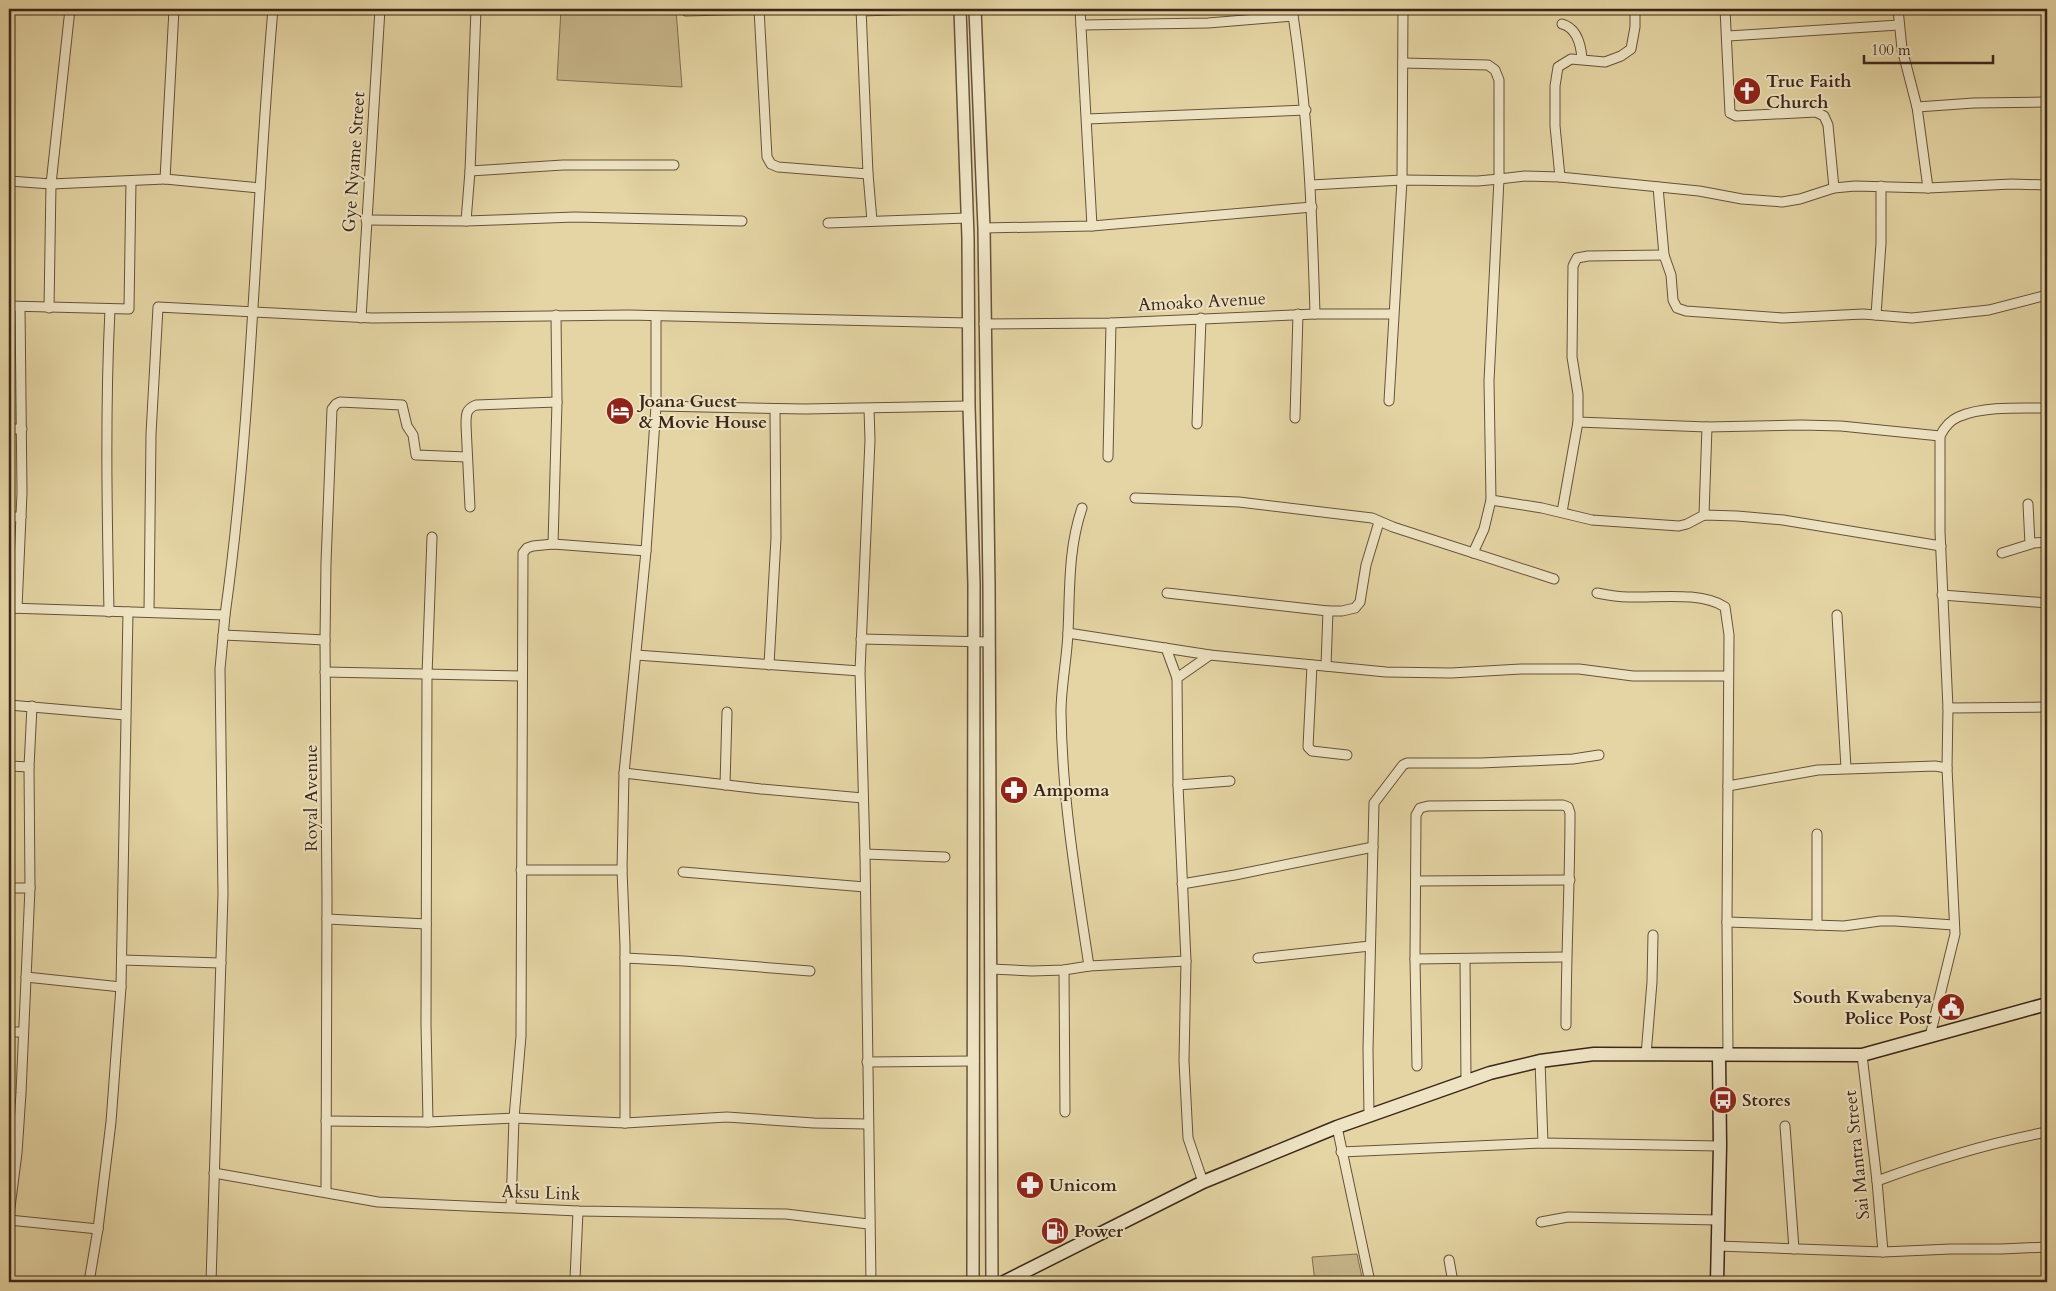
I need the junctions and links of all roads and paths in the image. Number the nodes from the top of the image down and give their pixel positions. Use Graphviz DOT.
graph roads {
  1 [pos="70,9"];
  2 [pos="174,9"];
  3 [pos="273,9"];
  4 [pos="380,9"];
  5 [pos="476,9"];
  6 [pos="760,9"];
  7 [pos="925,9"];
  8 [pos="960,9"];
  9 [pos="975,9"];
  10 [pos="1080,9"];
  11 [pos="1403,9"];
  12 [pos="1635,9"];
  13 [pos="1725,9"];
  14 [pos="1898,9"];
  15 [pos="861,10"];
  16 [pos="686,11"];
  17 [pos="1293,12"];
  18 [pos="1562,24"];
  19 [pos="1899,25"];
  20 [pos="1082,26"];
  21 [pos="1728,36"];
  22 [pos="1582,59"];
  23 [pos="1403,63"];
  24 [pos="2047,102"];
  25 [pos="1917,107"];
  26 [pos="1306,110"];
  27 [pos="1086,119"];
  28 [pos="674,165"];
  29 [pos="470,171"];
  30 [pos="868,174"];
  31 [pos="1560,177"];
  32 [pos="1499,179"];
  33 [pos="165,180"];
  34 [pos="1402,180"];
  35 [pos="131,181"];
  36 [pos="9,182"];
  37 [pos="51,184"];
  38 [pos="1311,185"];
  39 [pos="2047,185"];
  40 [pos="1881,186"];
  41 [pos="1658,187"];
  42 [pos="260,188"];
  43 [pos="1834,188"];
  44 [pos="1928,188"];
  45 [pos="1312,207"];
  46 [pos="967,218"];
  47 [pos="366,220"];
  48 [pos="466,221"];
  49 [pos="742,221"];
  50 [pos="872,221"];
  51 [pos="828,222"];
  52 [pos="1092,226"];
  53 [pos="984,228"];
  54 [pos="1664,255"];
  55 [pos="2047,296"];
  56 [pos="9,306"];
  57 [pos="20,307"];
  58 [pos="49,308"];
  59 [pos="110,309"];
  60 [pos="252,311"];
  61 [pos="1298,314"];
  62 [pos="1315,314"];
  63 [pos="1393,314"];
  64 [pos="556,315"];
  65 [pos="1876,315"];
  66 [pos="656,316"];
  67 [pos="361,318"];
  68 [pos="1201,318"];
  69 [pos="968,323"];
  70 [pos="1111,323"];
  71 [pos="984,324"];
  72 [pos="1389,401"];
  73 [pos="557,402"];
  74 [pos="656,406"];
  75 [pos="970,406"];
  76 [pos="869,408"];
  77 [pos="2047,408"];
  78 [pos="775,409"];
  79 [pos="1295,418"];
  80 [pos="1578,422"];
  81 [pos="1197,424"];
  82 [pos="1707,427"];
  83 [pos="9,429"];
  84 [pos="22,429"];
  85 [pos="1940,436"];
  86 [pos="467,457"];
  87 [pos="1108,457"];
  88 [pos="1135,498"];
  89 [pos="1491,500"];
  90 [pos="2028,504"];
  91 [pos="470,507"];
  92 [pos="1082,508"];
  93 [pos="1562,512"];
  94 [pos="1704,516"];
  95 [pos="9,517"];
  96 [pos="21,518"];
  97 [pos="1379,522"];
  98 [pos="432,537"];
  99 [pos="2047,542"];
  100 [pos="553,544"];
  101 [pos="2030,544"];
  102 [pos="1941,546"];
  103 [pos="646,552"];
  104 [pos="1472,553"];
  105 [pos="2002,553"];
  106 [pos="1554,579"];
  107 [pos="1167,593"];
  108 [pos="1597,593"];
  109 [pos="1942,594"];
  110 [pos="2047,603"];
  111 [pos="13,608"];
  112 [pos="1328,611"];
  113 [pos="109,612"];
  114 [pos="128,612"];
  115 [pos="149,612"];
  116 [pos="225,615"];
  117 [pos="1838,615"];
  118 [pos="1068,633"];
  119 [pos="223,635"];
  120 [pos="861,639"];
  121 [pos="325,640"];
  122 [pos="974,642"];
  123 [pos="989,642"];
  124 [pos="1166,648"];
  125 [pos="1210,654"];
  126 [pos="636,655"];
  127 [pos="769,665"];
  128 [pos="1312,665"];
  129 [pos="1326,666"];
  130 [pos="860,671"];
  131 [pos="325,672"];
  132 [pos="427,675"];
  133 [pos="522,676"];
  134 [pos="1728,676"];
  135 [pos="1177,678"];
  136 [pos="2047,680"];
  137 [pos="9,706"];
  138 [pos="32,706"];
  139 [pos="1948,708"];
  140 [pos="2047,708"];
  141 [pos="727,712"];
  142 [pos="125,715"];
  143 [pos="1347,755"];
  144 [pos="1598,755"];
  145 [pos="9,766"];
  146 [pos="30,767"];
  147 [pos="1846,768"];
  148 [pos="1948,768"];
  149 [pos="624,773"];
  150 [pos="1230,781"];
  151 [pos="726,785"];
  152 [pos="1178,785"];
  153 [pos="1728,786"];
  154 [pos="863,798"];
  155 [pos="1817,834"];
  156 [pos="1373,847"];
  157 [pos="865,854"];
  158 [pos="945,857"];
  159 [pos="521,870"];
  160 [pos="622,870"];
  161 [pos="683,872"];
  162 [pos="1570,880"];
  163 [pos="1417,882"];
  164 [pos="1182,884"];
  165 [pos="9,888"];
  166 [pos="30,888"];
  167 [pos="865,888"];
  168 [pos="327,919"];
  169 [pos="1727,922"];
  170 [pos="426,924"];
  171 [pos="1817,925"];
  172 [pos="1954,925"];
  173 [pos="1653,935"];
  174 [pos="1370,946"];
  175 [pos="1566,957"];
  176 [pos="625,958"];
  177 [pos="1258,958"];
  178 [pos="1415,959"];
  179 [pos="1465,959"];
  180 [pos="122,960"];
  181 [pos="1186,960"];
  182 [pos="220,963"];
  183 [pos="1089,966"];
  184 [pos="991,969"];
  185 [pos="1064,970"];
  186 [pos="810,972"];
  187 [pos="26,977"];
  188 [pos="121,987"];
  189 [pos="2047,1004"];
  190 [pos="1566,1025"];
  191 [pos="9,1032"];
  192 [pos="23,1032"];
  193 [pos="1930,1036"];
  194 [pos="1723,1054"];
  195 [pos="1646,1055"];
  196 [pos="1862,1055"];
  197 [pos="974,1061"];
  198 [pos="867,1062"];
  199 [pos="1540,1062"];
  200 [pos="1417,1066"];
  201 [pos="1466,1081"];
  202 [pos="1065,1112"];
  203 [pos="1369,1116"];
  204 [pos="514,1118"];
  205 [pos="326,1121"];
  206 [pos="428,1122"];
  207 [pos="625,1123"];
  208 [pos="868,1124"];
  209 [pos="1785,1126"];
  210 [pos="1336,1127"];
  211 [pos="2047,1132"];
  212 [pos="1543,1143"];
  213 [pos="1720,1146"];
  214 [pos="1342,1152"];
  215 [pos="13,1153"];
  216 [pos="214,1173"];
  217 [pos="1877,1181"];
  218 [pos="1202,1182"];
  219 [pos="326,1192"];
  220 [pos="511,1207"];
  221 [pos="578,1211"];
  222 [pos="9,1215"];
  223 [pos="9,1220"];
  224 [pos="1718,1220"];
  225 [pos="1541,1222"];
  226 [pos="868,1224"];
  227 [pos="98,1229"];
  228 [pos="1718,1246"];
  229 [pos="2047,1247"];
  230 [pos="1794,1249"];
  231 [pos="1883,1252"];
  232 [pos="1449,1260"];
  233 [pos="575,1279"];
  234 [pos="89,1282"];
  235 [pos="211,1282"];
  236 [pos="871,1282"];
  237 [pos="973,1282"];
  238 [pos="992,1282"];
  239 [pos="1004,1282"];
  240 [pos="1370,1282"];
  241 [pos="1452,1282"];
  242 [pos="1717,1282"];
  1 -- 37 [label="street"];
  2 -- 33 [label="street"];
  3 -- 42 [label="street"];
  4 -- 47 [label="street, Gye Nyame Street"];
  5 -- 29 [label="street"];
  6 -- 16 [label="street"];
  6 -- 30 [label="street"];
  7 -- 15 [label="street"];
  8 -- 46 [label="street"];
  9 -- 53 [label="street"];
  10 -- 20 [label="street"];
  11 -- 23 [label="street"];
  12 -- 22 [label="street"];
  13 -- 21 [label="street"];
  14 -- 19 [label="street"];
  15 -- 30 [label="street"];
  17 -- 20 [label="street"];
  17 -- 26 [label="street"];
  18 -- 22 [label="street"];
  19 -- 21 [label="street"];
  19 -- 25 [label="street"];
  20 -- 27 [label="street"];
  21 -- 43 [label="street"];
  22 -- 31 [label="street"];
  23 -- 32 [label="street"];
  23 -- 34 [label="street"];
  24 -- 25 [label="street"];
  25 -- 44 [label="street"];
  26 -- 27 [label="street"];
  26 -- 38 [label="street"];
  27 -- 52 [label="street"];
  28 -- 29 [label="street"];
  29 -- 48 [label="street"];
  30 -- 50 [label="street"];
  31 -- 32 [label="street"];
  31 -- 41 [label="street"];
  32 -- 34 [label="street"];
  32 -- 89 [label="street"];
  33 -- 35 [label="street"];
  33 -- 42 [label="street"];
  34 -- 38 [label="street"];
  34 -- 63 [label="street"];
  35 -- 37 [label="street"];
  35 -- 59 [label="street"];
  36 -- 37 [label="street"];
  37 -- 58 [label="street"];
  38 -- 45 [label="street"];
  39 -- 44 [label="street"];
  40 -- 43 [label="street"];
  40 -- 44 [label="street"];
  40 -- 65 [label="street"];
  41 -- 43 [label="street"];
  41 -- 54 [label="street"];
  42 -- 60 [label="street"];
  45 -- 52 [label="street"];
  45 -- 62 [label="street"];
  46 -- 50 [label="street"];
  46 -- 69 [label="street"];
  47 -- 48 [label="street"];
  47 -- 67 [label="street, Gye Nyame Street"];
  48 -- 49 [label="street"];
  50 -- 51 [label="street"];
  52 -- 53 [label="street"];
  53 -- 71 [label="street"];
  54 -- 65 [label="street"];
  54 -- 80 [label="street"];
  55 -- 65 [label="street"];
  56 -- 57 [label="street"];
  57 -- 58 [label="street"];
  57 -- 84 [label="street"];
  58 -- 59 [label="street"];
  59 -- 113 [label="street"];
  60 -- 67 [label="street"];
  60 -- 115 [label="street"];
  60 -- 116 [label="street"];
  61 -- 62 [label="street, Amoako Avenue"];
  61 -- 68 [label="street, Amoako Avenue"];
  61 -- 79 [label="street"];
  62 -- 63 [label="street, Amoako Avenue"];
  63 -- 72 [label="street"];
  64 -- 66 [label="street"];
  64 -- 67 [label="street"];
  64 -- 73 [label="street"];
  66 -- 69 [label="street"];
  66 -- 74 [label="street"];
  68 -- 70 [label="street, Amoako Avenue"];
  68 -- 81 [label="street"];
  69 -- 75 [label="street"];
  70 -- 71 [label="street, Amoako Avenue"];
  70 -- 87 [label="street"];
  71 -- 123 [label="street"];
  73 -- 86 [label="street"];
  73 -- 100 [label="street"];
  74 -- 78 [label="street"];
  74 -- 103 [label="street"];
  75 -- 76 [label="street"];
  75 -- 122 [label="street"];
  76 -- 78 [label="street"];
  76 -- 120 [label="street"];
  77 -- 85 [label="street"];
  78 -- 127 [label="street"];
  80 -- 82 [label="street"];
  80 -- 93 [label="street"];
  82 -- 85 [label="street"];
  82 -- 94 [label="street"];
  83 -- 84 [label="street"];
  84 -- 96 [label="street"];
  85 -- 102 [label="street"];
  86 -- 91 [label="street"];
  86 -- 121 [label="street, Royal Avenue"];
  88 -- 97 [label="street"];
  89 -- 93 [label="street"];
  89 -- 104 [label="street"];
  90 -- 101 [label="street"];
  92 -- 118 [label="street"];
  93 -- 94 [label="street"];
  94 -- 102 [label="street"];
  95 -- 96 [label="street"];
  96 -- 111 [label="street"];
  97 -- 104 [label="street"];
  97 -- 112 [label="street"];
  98 -- 132 [label="street"];
  99 -- 101 [label="street"];
  100 -- 103 [label="street"];
  100 -- 133 [label="street"];
  101 -- 105 [label="street"];
  102 -- 109 [label="street"];
  103 -- 126 [label="street"];
  104 -- 106 [label="street"];
  107 -- 112 [label="street"];
  108 -- 134 [label="street"];
  109 -- 110 [label="street"];
  109 -- 139 [label="street"];
  111 -- 113 [label="street"];
  112 -- 129 [label="street"];
  113 -- 114 [label="street"];
  114 -- 115 [label="street"];
  114 -- 142 [label="street"];
  115 -- 116 [label="street"];
  116 -- 119 [label="street"];
  117 -- 147 [label="street"];
  118 -- 124 [label="street"];
  118 -- 183 [label="street"];
  119 -- 121 [label="street"];
  119 -- 182 [label="street"];
  120 -- 122 [label="street"];
  120 -- 130 [label="street"];
  121 -- 131 [label="street, Royal Avenue"];
  122 -- 123 [label="street"];
  122 -- 197 [label="street"];
  123 -- 184 [label="street"];
  124 -- 125 [label="street"];
  124 -- 135 [label="street"];
  125 -- 128 [label="street"];
  125 -- 135 [label="street"];
  126 -- 127 [label="street"];
  126 -- 149 [label="street"];
  127 -- 130 [label="street"];
  128 -- 129 [label="street"];
  128 -- 143 [label="street"];
  129 -- 134 [label="street"];
  130 -- 154 [label="street"];
  131 -- 132 [label="street"];
  131 -- 168 [label="street, Royal Avenue"];
  132 -- 133 [label="street"];
  132 -- 170 [label="street"];
  133 -- 159 [label="street"];
  134 -- 153 [label="street"];
  135 -- 152 [label="street"];
  136 -- 140 [label="street"];
  137 -- 138 [label="street"];
  138 -- 142 [label="street"];
  138 -- 146 [label="street"];
  139 -- 140 [label="street"];
  139 -- 148 [label="street"];
  141 -- 151 [label="street"];
  142 -- 180 [label="street"];
  144 -- 156 [label="street"];
  145 -- 146 [label="street"];
  146 -- 166 [label="street"];
  147 -- 148 [label="street"];
  147 -- 153 [label="street"];
  148 -- 172 [label="street"];
  149 -- 151 [label="street"];
  149 -- 160 [label="street"];
  150 -- 152 [label="street"];
  151 -- 154 [label="street"];
  152 -- 164 [label="street"];
  153 -- 169 [label="street"];
  154 -- 157 [label="street"];
  155 -- 171 [label="street"];
  156 -- 164 [label="street"];
  156 -- 174 [label="street"];
  157 -- 158 [label="street"];
  157 -- 167 [label="street"];
  159 -- 160 [label="street"];
  159 -- 204 [label="street"];
  160 -- 176 [label="street"];
  161 -- 167 [label="street"];
  162 -- 163 [label="street"];
  162 -- 163 [label="street"];
  162 -- 175 [label="street"];
  163 -- 178 [label="street"];
  164 -- 181 [label="street"];
  165 -- 166 [label="street"];
  166 -- 187 [label="street"];
  167 -- 198 [label="street"];
  168 -- 170 [label="street"];
  168 -- 205 [label="street, Royal Avenue"];
  169 -- 171 [label="street"];
  169 -- 194 [label="street"];
  170 -- 206 [label="street"];
  171 -- 172 [label="street"];
  172 -- 193 [label="street"];
  173 -- 195 [label="street"];
  174 -- 177 [label="street"];
  174 -- 203 [label="street"];
  175 -- 179 [label="street"];
  175 -- 190 [label="street"];
  176 -- 186 [label="street"];
  176 -- 207 [label="street"];
  178 -- 179 [label="street"];
  178 -- 200 [label="street"];
  179 -- 201 [label="street"];
  180 -- 182 [label="street"];
  180 -- 188 [label="street"];
  181 -- 183 [label="street"];
  181 -- 218 [label="street"];
  182 -- 216 [label="street"];
  183 -- 185 [label="street"];
  184 -- 185 [label="street"];
  184 -- 238 [label="street"];
  185 -- 202 [label="street"];
  187 -- 188 [label="street"];
  187 -- 192 [label="street"];
  188 -- 227 [label="street"];
  189 -- 193 [label="main road"];
  191 -- 192 [label="street"];
  192 -- 215 [label="street"];
  193 -- 196 [label="main road"];
  194 -- 195 [label="main road"];
  194 -- 196 [label="main road"];
  194 -- 213 [label="main road"];
  195 -- 199 [label="main road"];
  196 -- 217 [label="street, Sai Mantra Street"];
  197 -- 198 [label="street"];
  197 -- 237 [label="street"];
  198 -- 208 [label="street"];
  199 -- 201 [label="main road"];
  199 -- 212 [label="street"];
  201 -- 203 [label="main road"];
  203 -- 210 [label="main road"];
  204 -- 206 [label="street"];
  204 -- 207 [label="street"];
  204 -- 220 [label="street"];
  205 -- 206 [label="street"];
  205 -- 219 [label="street, Royal Avenue"];
  207 -- 208 [label="street"];
  208 -- 226 [label="street"];
  209 -- 230 [label="street"];
  210 -- 214 [label="street"];
  210 -- 218 [label="main road"];
  211 -- 217 [label="street"];
  212 -- 213 [label="street"];
  212 -- 214 [label="street"];
  213 -- 224 [label="main road"];
  214 -- 240 [label="street"];
  215 -- 222 [label="street"];
  216 -- 219 [label="street, Aksu Link"];
  216 -- 235 [label="street"];
  217 -- 231 [label="street, Sai Mantra Street"];
  218 -- 239 [label="main road"];
  219 -- 220 [label="street, Aksu Link"];
  220 -- 221 [label="street, Aksu Link"];
  221 -- 226 [label="street, Aksu Link"];
  221 -- 233 [label="street"];
  223 -- 227 [label="street"];
  224 -- 225 [label="street"];
  224 -- 228 [label="main road"];
  226 -- 236 [label="street"];
  227 -- 234 [label="street"];
  228 -- 230 [label="street"];
  228 -- 242 [label="main road"];
  229 -- 231 [label="street"];
  230 -- 231 [label="street"];
  232 -- 241 [label="street"];
}
